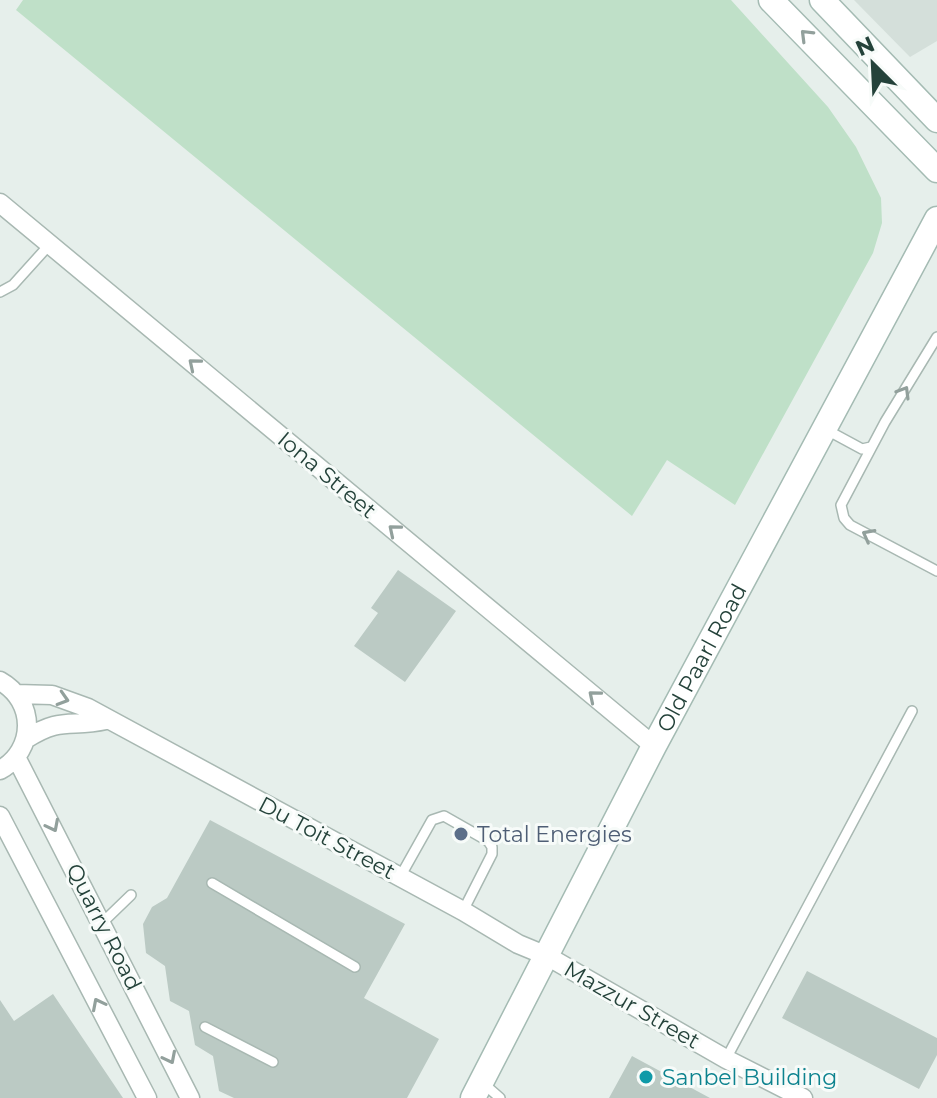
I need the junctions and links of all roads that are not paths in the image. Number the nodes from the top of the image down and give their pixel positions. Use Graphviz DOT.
graph roads {
  1 [pos="771,0"];
  2 [pos="822,0"];
  3 [pos="937,120"];
  4 [pos="937,170"];
  5 [pos="0,203"];
  6 [pos="937,219"];
  7 [pos="50,244"];
  8 [pos="0,292"];
  9 [pos="937,337"];
  10 [pos="825,429"];
  11 [pos="871,447"];
  12 [pos="937,571"];
  13 [pos="0,681"];
  14 [pos="16,694"];
  15 [pos="912,711"];
  16 [pos="106,720"];
  17 [pos="26,739"];
  18 [pos="654,746"];
  19 [pos="16,757"];
  20 [pos="0,770"];
  21 [pos="0,816"];
  22 [pos="400,877"];
  23 [pos="212,883"];
  24 [pos="131,895"];
  25 [pos="463,911"];
  26 [pos="102,923"];
  27 [pos="547,956"];
  28 [pos="355,967"];
  29 [pos="205,1027"];
  30 [pos="726,1059"];
  31 [pos="273,1062"];
  32 [pos="477,1090"];
  33 [pos="147,1098"];
  34 [pos="190,1098"];
  35 [pos="500,1098"];
  36 [pos="803,1098"];
  4 -- 1 [label="main road, one-way"];
  2 -- 3 [label="main road"];
  5 -- 7 [label="street, Iona Street"];
  6 -- 10 [label="main road, Old Paarl Road"];
  7 -- 8 [label="lane"];
  18 -- 7 [label="street, Iona Street, one-way"];
  11 -- 9 [label="lane, one-way"];
  10 -- 11 [label="lane"];
  10 -- 18 [label="main road, Old Paarl Road"];
  12 -- 11 [label="lane, one-way"];
  13 -- 14 [label="street"];
  14 -- 16 [label="street, Du Toit Street, one-way"];
  14 -- 17 [label="street"];
  15 -- 30 [label="lane"];
  16 -- 17 [label="street"];
  16 -- 22 [label="street, Du Toit Street"];
  17 -- 19 [label="street"];
  18 -- 27 [label="main road, Old Paarl Road"];
  19 -- 20 [label="street"];
  19 -- 26 [label="street, Quarry Road, one-way"];
  33 -- 21 [label="street, Quarry Road, one-way"];
  22 -- 25 [label="street, Du Toit Street"];
  22 -- 25 [label="lane"];
  23 -- 28 [label="lane"];
  24 -- 26 [label="lane"];
  25 -- 27 [label="street, Du Toit Street"];
  26 -- 34 [label="street, Quarry Road, one-way"];
  27 -- 30 [label="street, Mazzur Street"];
  27 -- 32 [label="main road, Old Paarl Road"];
  29 -- 31 [label="lane"];
  30 -- 36 [label="street, Mazzur Street"];
  32 -- 35 [label="lane"];
}
